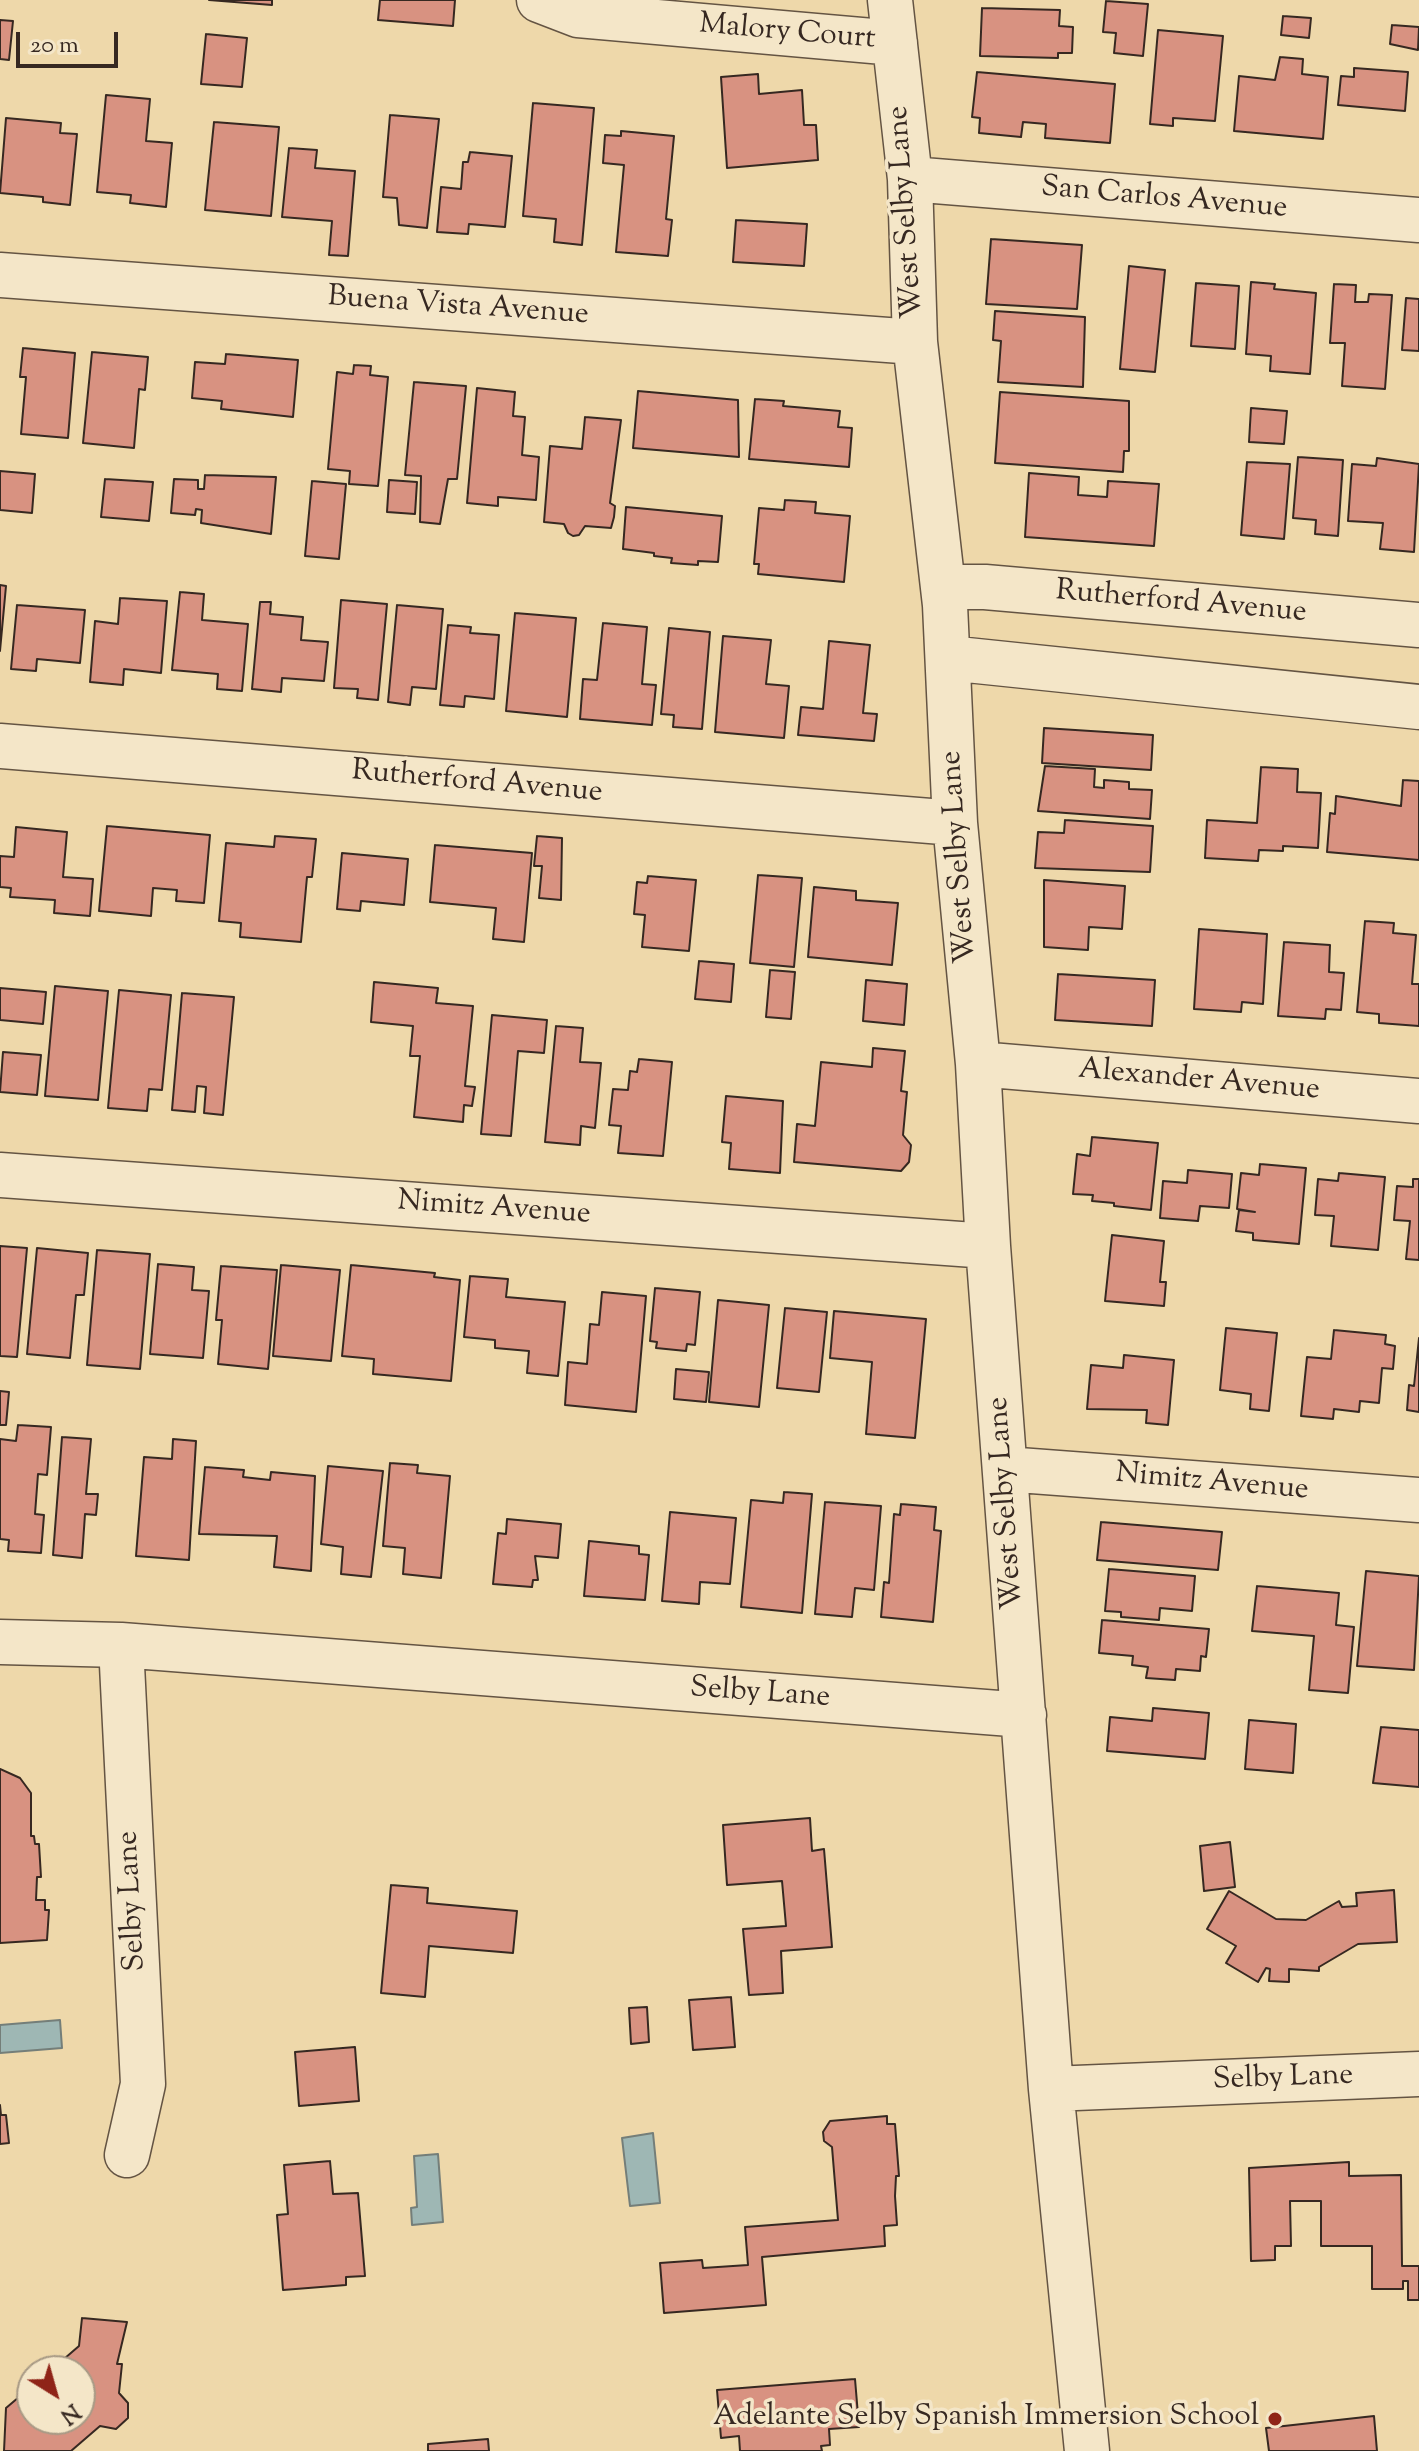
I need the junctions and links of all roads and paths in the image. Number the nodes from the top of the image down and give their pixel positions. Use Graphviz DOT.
graph roads {
  1 [pos="539,0"];
  2 [pos="890,0"];
  3 [pos="895,43"];
  4 [pos="910,179"];
  5 [pos="1419,220"];
  6 [pos="0,275"];
  7 [pos="915,342"];
  8 [pos="943,587"];
  9 [pos="1419,625"];
  10 [pos="948,658"];
  11 [pos="1419,707"];
  12 [pos="0,746"];
  13 [pos="955,823"];
  14 [pos="978,1064"];
  15 [pos="1419,1101"];
  16 [pos="0,1175"];
  17 [pos="988,1246"];
  18 [pos="1005,1469"];
  19 [pos="1419,1500"];
  20 [pos="0,1642"];
  21 [pos="121,1645"];
  22 [pos="1024,1715"];
  23 [pos="1419,2074"];
  24 [pos="1051,2089"];
  25 [pos="127,2155"];
  26 [pos="1087,2451"];
  1 -- 3 [label="street, Malory Court"];
  2 -- 3 [label="street, West Selby Lane"];
  3 -- 4 [label="street, West Selby Lane"];
  4 -- 5 [label="street, San Carlos Avenue"];
  4 -- 7 [label="street, West Selby Lane"];
  6 -- 7 [label="street, Buena Vista Avenue"];
  7 -- 8 [label="street, West Selby Lane"];
  8 -- 9 [label="street, Rutherford Avenue"];
  8 -- 10 [label="street, West Selby Lane"];
  10 -- 11 [label="street"];
  10 -- 13 [label="street, West Selby Lane"];
  12 -- 13 [label="street, Rutherford Avenue"];
  13 -- 14 [label="street, West Selby Lane"];
  14 -- 15 [label="street, Alexander Avenue"];
  14 -- 17 [label="street, West Selby Lane"];
  16 -- 17 [label="street, Nimitz Avenue"];
  17 -- 18 [label="street, West Selby Lane"];
  18 -- 19 [label="street, Nimitz Avenue"];
  18 -- 22 [label="street, West Selby Lane"];
  20 -- 21 [label="street, Selby Lane"];
  21 -- 22 [label="street, Selby Lane"];
  21 -- 25 [label="street, Selby Lane"];
  22 -- 24 [label="street"];
  23 -- 24 [label="street, Selby Lane"];
  24 -- 26 [label="street"];
}
